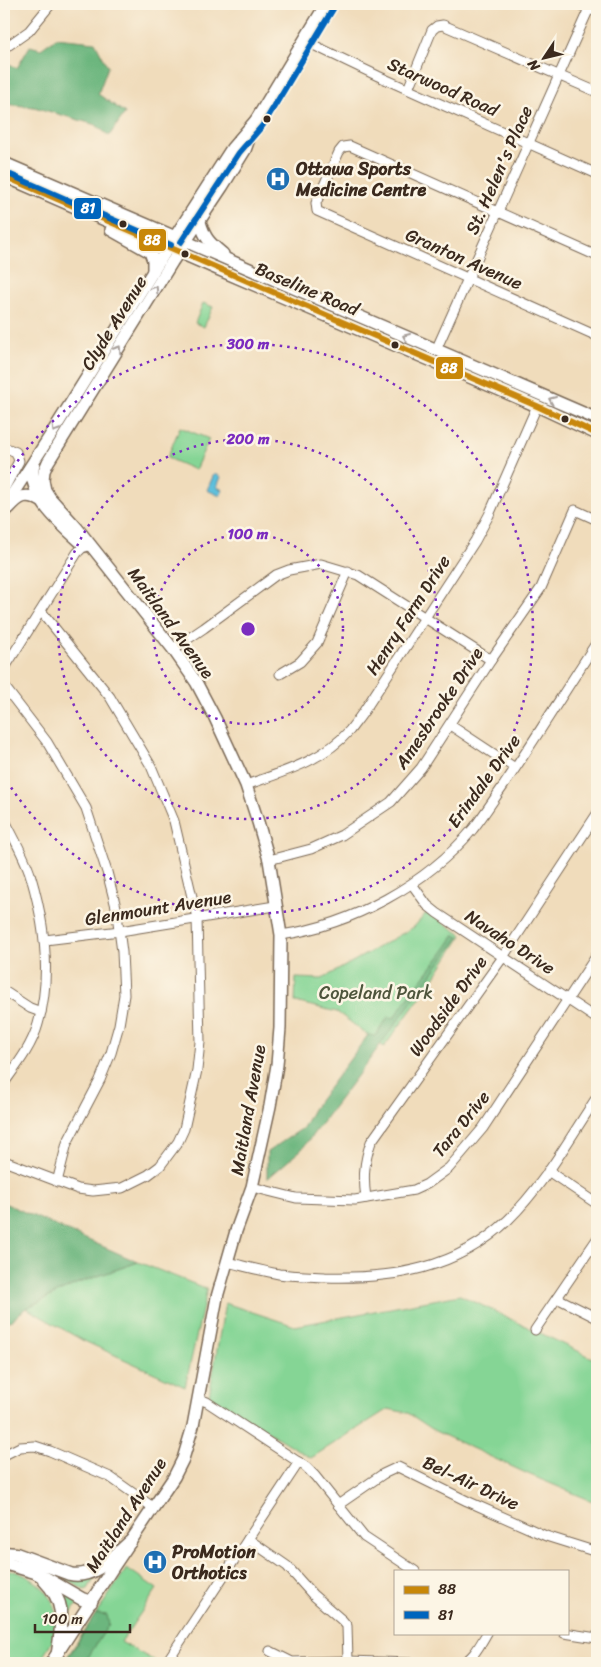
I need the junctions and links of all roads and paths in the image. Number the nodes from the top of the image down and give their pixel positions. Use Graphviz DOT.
graph roads {
  1 [pos="51,4"];
  2 [pos="578,4"];
  3 [pos="327,6"];
  4 [pos="592,8"];
  5 [pos="304,41"];
  6 [pos="9,45"];
  7 [pos="560,76"];
  8 [pos="408,89"];
  9 [pos="597,92"];
  10 [pos="256,120"];
  11 [pos="529,143"];
  12 [pos="4,163"];
  13 [pos="597,174"];
  14 [pos="4,176"];
  15 [pos="72,206"];
  16 [pos="498,211"];
  17 [pos="200,222"];
  18 [pos="171,242"];
  19 [pos="186,242"];
  20 [pos="179,252"];
  21 [pos="597,256"];
  22 [pos="233,262"];
  23 [pos="153,272"];
  24 [pos="468,279"];
  25 [pos="373,330"];
  26 [pos="597,336"];
  27 [pos="436,350"];
  28 [pos="74,398"];
  29 [pos="537,406"];
  30 [pos="80,409"];
  31 [pos="597,419"];
  32 [pos="597,434"];
  33 [pos="4,447"];
  34 [pos="36,460"];
  35 [pos="46,466"];
  36 [pos="4,489"];
  37 [pos="41,501"];
  38 [pos="5,513"];
  39 [pos="597,520"];
  40 [pos="86,544"];
  41 [pos="348,572"];
  42 [pos="41,611"];
  43 [pos="424,619"];
  44 [pos="597,642"];
  45 [pos="173,649"];
  46 [pos="491,660"];
  47 [pos="4,669"];
  48 [pos="280,674"];
  49 [pos="4,686"];
  50 [pos="450,725"];
  51 [pos="515,768"];
  52 [pos="246,785"];
  53 [pos="597,814"];
  54 [pos="4,821"];
  55 [pos="269,860"];
  56 [pos="412,884"];
  57 [pos="275,906"];
  58 [pos="197,918"];
  59 [pos="120,931"];
  60 [pos="281,935"];
  61 [pos="45,940"];
  62 [pos="597,955"];
  63 [pos="503,957"];
  64 [pos="4,991"];
  65 [pos="568,999"];
  66 [pos="41,1012"];
  67 [pos="597,1019"];
  68 [pos="4,1083"];
  69 [pos="597,1097"];
  70 [pos="594,1108"];
  71 [pos="4,1161"];
  72 [pos="548,1170"];
  73 [pos="57,1182"];
  74 [pos="252,1187"];
  75 [pos="366,1198"];
  76 [pos="597,1204"];
  77 [pos="597,1239"];
  78 [pos="227,1262"];
  79 [pos="557,1298"];
  80 [pos="597,1318"];
  81 [pos="535,1330"];
  82 [pos="199,1400"];
  83 [pos="4,1455"];
  84 [pos="299,1462"];
  85 [pos="338,1505"];
  86 [pos="154,1508"];
  87 [pos="248,1539"];
  88 [pos="130,1542"];
  89 [pos="4,1552"];
  90 [pos="597,1552"];
  91 [pos="30,1559"];
  92 [pos="4,1563"];
  93 [pos="414,1570"];
  94 [pos="35,1572"];
  95 [pos="91,1602"];
  96 [pos="486,1634"];
  97 [pos="568,1634"];
  98 [pos="597,1638"];
  99 [pos="270,1651"];
  100 [pos="55,1658"];
  101 [pos="348,1661"];
  102 [pos="167,1663"];
  103 [pos="410,1663"];
  104 [pos="460,1663"];
  1 -- 6 [label="street"];
  2 -- 4 [label="street"];
  3 -- 5 [label="main road, Clyde Avenue"];
  4 -- 7 [label="street, St. Helen's Place"];
  5 -- 8 [label="street, Starwood Road"];
  5 -- 10 [label="main road, Clyde Avenue"];
  7 -- 8 [label="street"];
  7 -- 9 [label="street"];
  7 -- 11 [label="street, St. Helen's Place"];
  8 -- 11 [label="street, Starwood Road"];
  10 -- 17 [label="main road, Clyde Avenue"];
  10 -- 18 [label="main road, Clyde Avenue"];
  11 -- 13 [label="street, Starwood Road"];
  11 -- 16 [label="street, St. Helen's Place"];
  12 -- 18 [label="main road, Baseline Road"];
  14 -- 15 [label="main road, Baseline Road"];
  15 -- 18 [label="main road, Baseline Road"];
  15 -- 23 [label="main road"];
  16 -- 21 [label="street"];
  16 -- 24 [label="street, St. Helen's Place"];
  16 -- 24 [label="street, Granton Avenue"];
  17 -- 19 [label="main road, Clyde Avenue"];
  17 -- 22 [label="main road"];
  18 -- 19 [label="main road, Baseline Road"];
  18 -- 20 [label="main road, Baseline Road"];
  18 -- 23 [label="main road, Clyde Avenue"];
  19 -- 20 [label="main road, Clyde Avenue"];
  19 -- 22 [label="main road, Baseline Road"];
  20 -- 25 [label="main road, Baseline Road"];
  30 -- 20 [label="main road, Clyde Avenue, one-way"];
  22 -- 25 [label="main road, Baseline Road"];
  23 -- 28 [label="main road, Clyde Avenue"];
  24 -- 26 [label="street, Granton Avenue"];
  24 -- 27 [label="street, St. Helen's Place"];
  27 -- 25 [label="main road, Baseline Road, one-way"];
  25 -- 29 [label="main road, Baseline Road"];
  31 -- 27 [label="main road, Baseline Road, one-way"];
  28 -- 30 [label="main road"];
  28 -- 34 [label="main road, Clyde Avenue, one-way"];
  29 -- 32 [label="main road, Baseline Road"];
  29 -- 43 [label="street, Henry Farm Drive"];
  30 -- 35 [label="main road, Clyde Avenue"];
  33 -- 36 [label="street"];
  34 -- 37 [label="main road, Maitland Avenue"];
  34 -- 38 [label="main road, Clyde Avenue"];
  35 -- 40 [label="main road, Maitland Avenue"];
  37 -- 38 [label="main road"];
  37 -- 40 [label="main road, Maitland Avenue"];
  39 -- 46 [label="street, Amesbrooke Drive"];
  40 -- 42 [label="street"];
  40 -- 45 [label="main road, Maitland Avenue"];
  41 -- 43 [label="street"];
  41 -- 45 [label="street"];
  41 -- 48 [label="street"];
  42 -- 47 [label="street"];
  42 -- 58 [label="street"];
  43 -- 46 [label="street"];
  43 -- 52 [label="street, Henry Farm Drive"];
  44 -- 51 [label="street, Erindale Drive"];
  45 -- 52 [label="main road, Maitland Avenue"];
  46 -- 50 [label="street, Amesbrooke Drive"];
  49 -- 59 [label="street"];
  50 -- 51 [label="street"];
  50 -- 55 [label="street, Amesbrooke Drive"];
  51 -- 56 [label="street, Erindale Drive"];
  52 -- 55 [label="main road, Maitland Avenue"];
  53 -- 63 [label="street, Woodside Drive"];
  54 -- 61 [label="street"];
  55 -- 57 [label="main road, Maitland Avenue"];
  56 -- 60 [label="street, Erindale Drive"];
  56 -- 63 [label="street, Navaho Drive"];
  57 -- 58 [label="street, Glenmount Avenue"];
  57 -- 60 [label="main road, Maitland Avenue"];
  58 -- 59 [label="street, Glenmount Avenue"];
  58 -- 73 [label="street"];
  59 -- 61 [label="street, Glenmount Avenue"];
  59 -- 73 [label="street"];
  60 -- 74 [label="main road, Maitland Avenue"];
  61 -- 66 [label="street"];
  62 -- 65 [label="street, Tara Drive"];
  63 -- 65 [label="street, Navaho Drive"];
  63 -- 75 [label="street, Woodside Drive"];
  64 -- 66 [label="street"];
  65 -- 67 [label="street, Navaho Drive"];
  65 -- 75 [label="street, Tara Drive"];
  66 -- 68 [label="street"];
  69 -- 70 [label="street"];
  70 -- 72 [label="street"];
  71 -- 73 [label="street"];
  72 -- 76 [label="street"];
  72 -- 78 [label="street"];
  74 -- 75 [label="street, Tara Drive"];
  74 -- 78 [label="main road, Maitland Avenue"];
  77 -- 79 [label="street"];
  78 -- 82 [label="main road, Maitland Avenue"];
  79 -- 80 [label="street"];
  79 -- 81 [label="street"];
  82 -- 84 [label="street"];
  82 -- 86 [label="main road, Maitland Avenue"];
  83 -- 86 [label="street"];
  84 -- 85 [label="street"];
  84 -- 87 [label="street"];
  85 -- 90 [label="street, Bel-Air Drive"];
  85 -- 93 [label="street"];
  86 -- 88 [label="main road, Maitland Avenue"];
  87 -- 101 [label="street"];
  87 -- 102 [label="street"];
  88 -- 91 [label="highway"];
  88 -- 95 [label="main road, Maitland Avenue"];
  89 -- 91 [label="highway"];
  91 -- 95 [label="highway"];
  92 -- 94 [label="highway"];
  94 -- 95 [label="highway"];
  94 -- 100 [label="highway"];
  95 -- 100 [label="main road, Maitland Avenue"];
  96 -- 104 [label="street"];
  97 -- 98 [label="street"];
  99 -- 101 [label="street"];
  101 -- 103 [label="street"];
}
